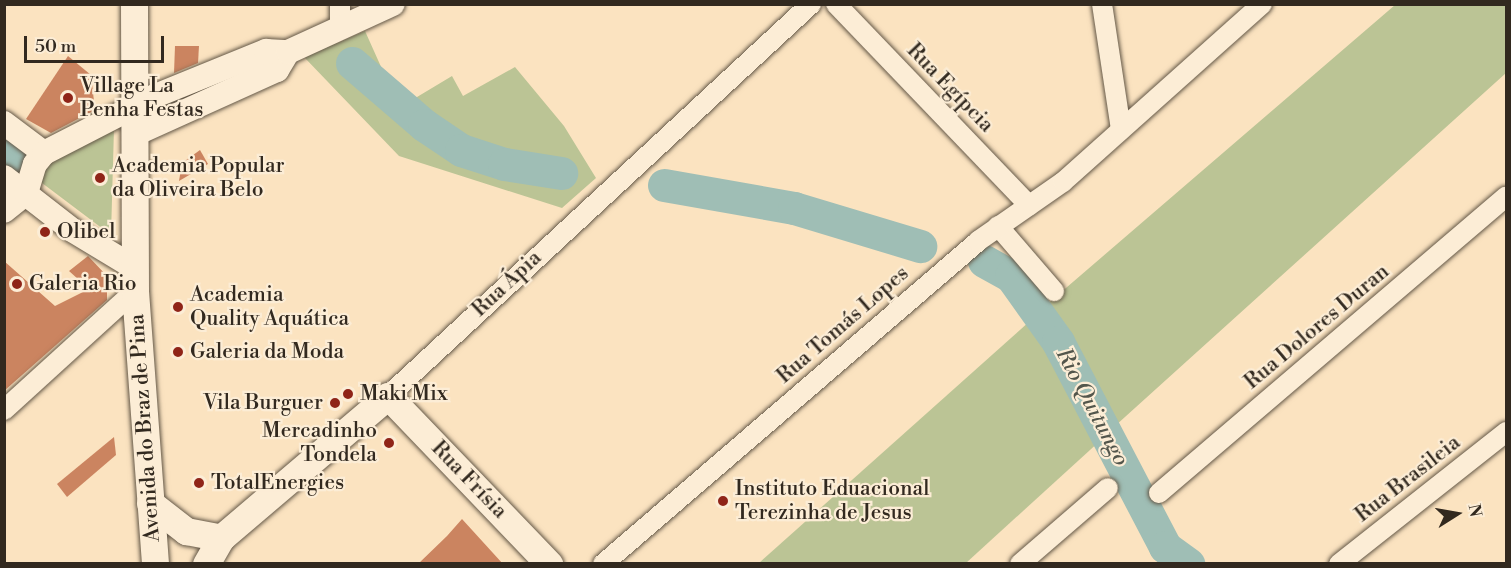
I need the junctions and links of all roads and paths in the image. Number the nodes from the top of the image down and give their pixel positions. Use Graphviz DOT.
graph roads {
  1 [pos="134,4"];
  2 [pos="340,4"];
  3 [pos="393,4"];
  4 [pos="811,4"];
  5 [pos="836,4"];
  6 [pos="1102,4"];
  7 [pos="1262,4"];
  8 [pos="340,29"];
  9 [pos="288,52"];
  10 [pos="135,106"];
  11 [pos="4,123"];
  12 [pos="1121,130"];
  13 [pos="135,134"];
  14 [pos="44,153"];
  15 [pos="4,177"];
  16 [pos="26,193"];
  17 [pos="1506,197"];
  18 [pos="1029,205"];
  19 [pos="4,211"];
  20 [pos="998,226"];
  21 [pos="135,280"];
  22 [pos="1054,291"];
  23 [pos="388,396"];
  24 [pos="4,410"];
  25 [pos="1506,432"];
  26 [pos="1108,488"];
  27 [pos="1159,493"];
  28 [pos="150,503"];
  29 [pos="221,538"];
  30 [pos="155,564"];
  31 [pos="206,564"];
  32 [pos="549,564"];
  33 [pos="603,564"];
  34 [pos="1020,564"];
  35 [pos="1339,564"];
  1 -- 10 [label="main road, Avenida do Braz de Pina"];
  2 -- 8 [label="street"];
  3 -- 8 [label="street"];
  4 -- 23 [label="street, Rua Ápia"];
  5 -- 18 [label="street, Rua Egípcia"];
  6 -- 12 [label="street"];
  7 -- 12 [label="street, Rua Tomás Lopes"];
  8 -- 9 [label="street"];
  9 -- 10 [label="street"];
  9 -- 13 [label="street"];
  10 -- 13 [label="main road, Avenida do Braz de Pina"];
  10 -- 14 [label="street"];
  11 -- 14 [label="street"];
  12 -- 18 [label="street, Rua Tomás Lopes"];
  13 -- 21 [label="main road, Avenida do Braz de Pina"];
  14 -- 16 [label="street"];
  15 -- 16 [label="street"];
  16 -- 19 [label="street"];
  16 -- 21 [label="street"];
  17 -- 27 [label="street, Rua Dolores Duran"];
  18 -- 20 [label="street, Rua Tomás Lopes"];
  20 -- 22 [label="street"];
  20 -- 33 [label="street, Rua Tomás Lopes"];
  21 -- 24 [label="street"];
  21 -- 28 [label="main road, Avenida do Braz de Pina"];
  23 -- 29 [label="main road, Rua Ápia"];
  23 -- 32 [label="main road, Rua Frísia"];
  25 -- 35 [label="street, Rua Brasileia"];
  26 -- 34 [label="street"];
  28 -- 29 [label="main road"];
  28 -- 30 [label="main road, Avenida do Braz de Pina"];
  29 -- 31 [label="main road, Rua Ápia"];
}
